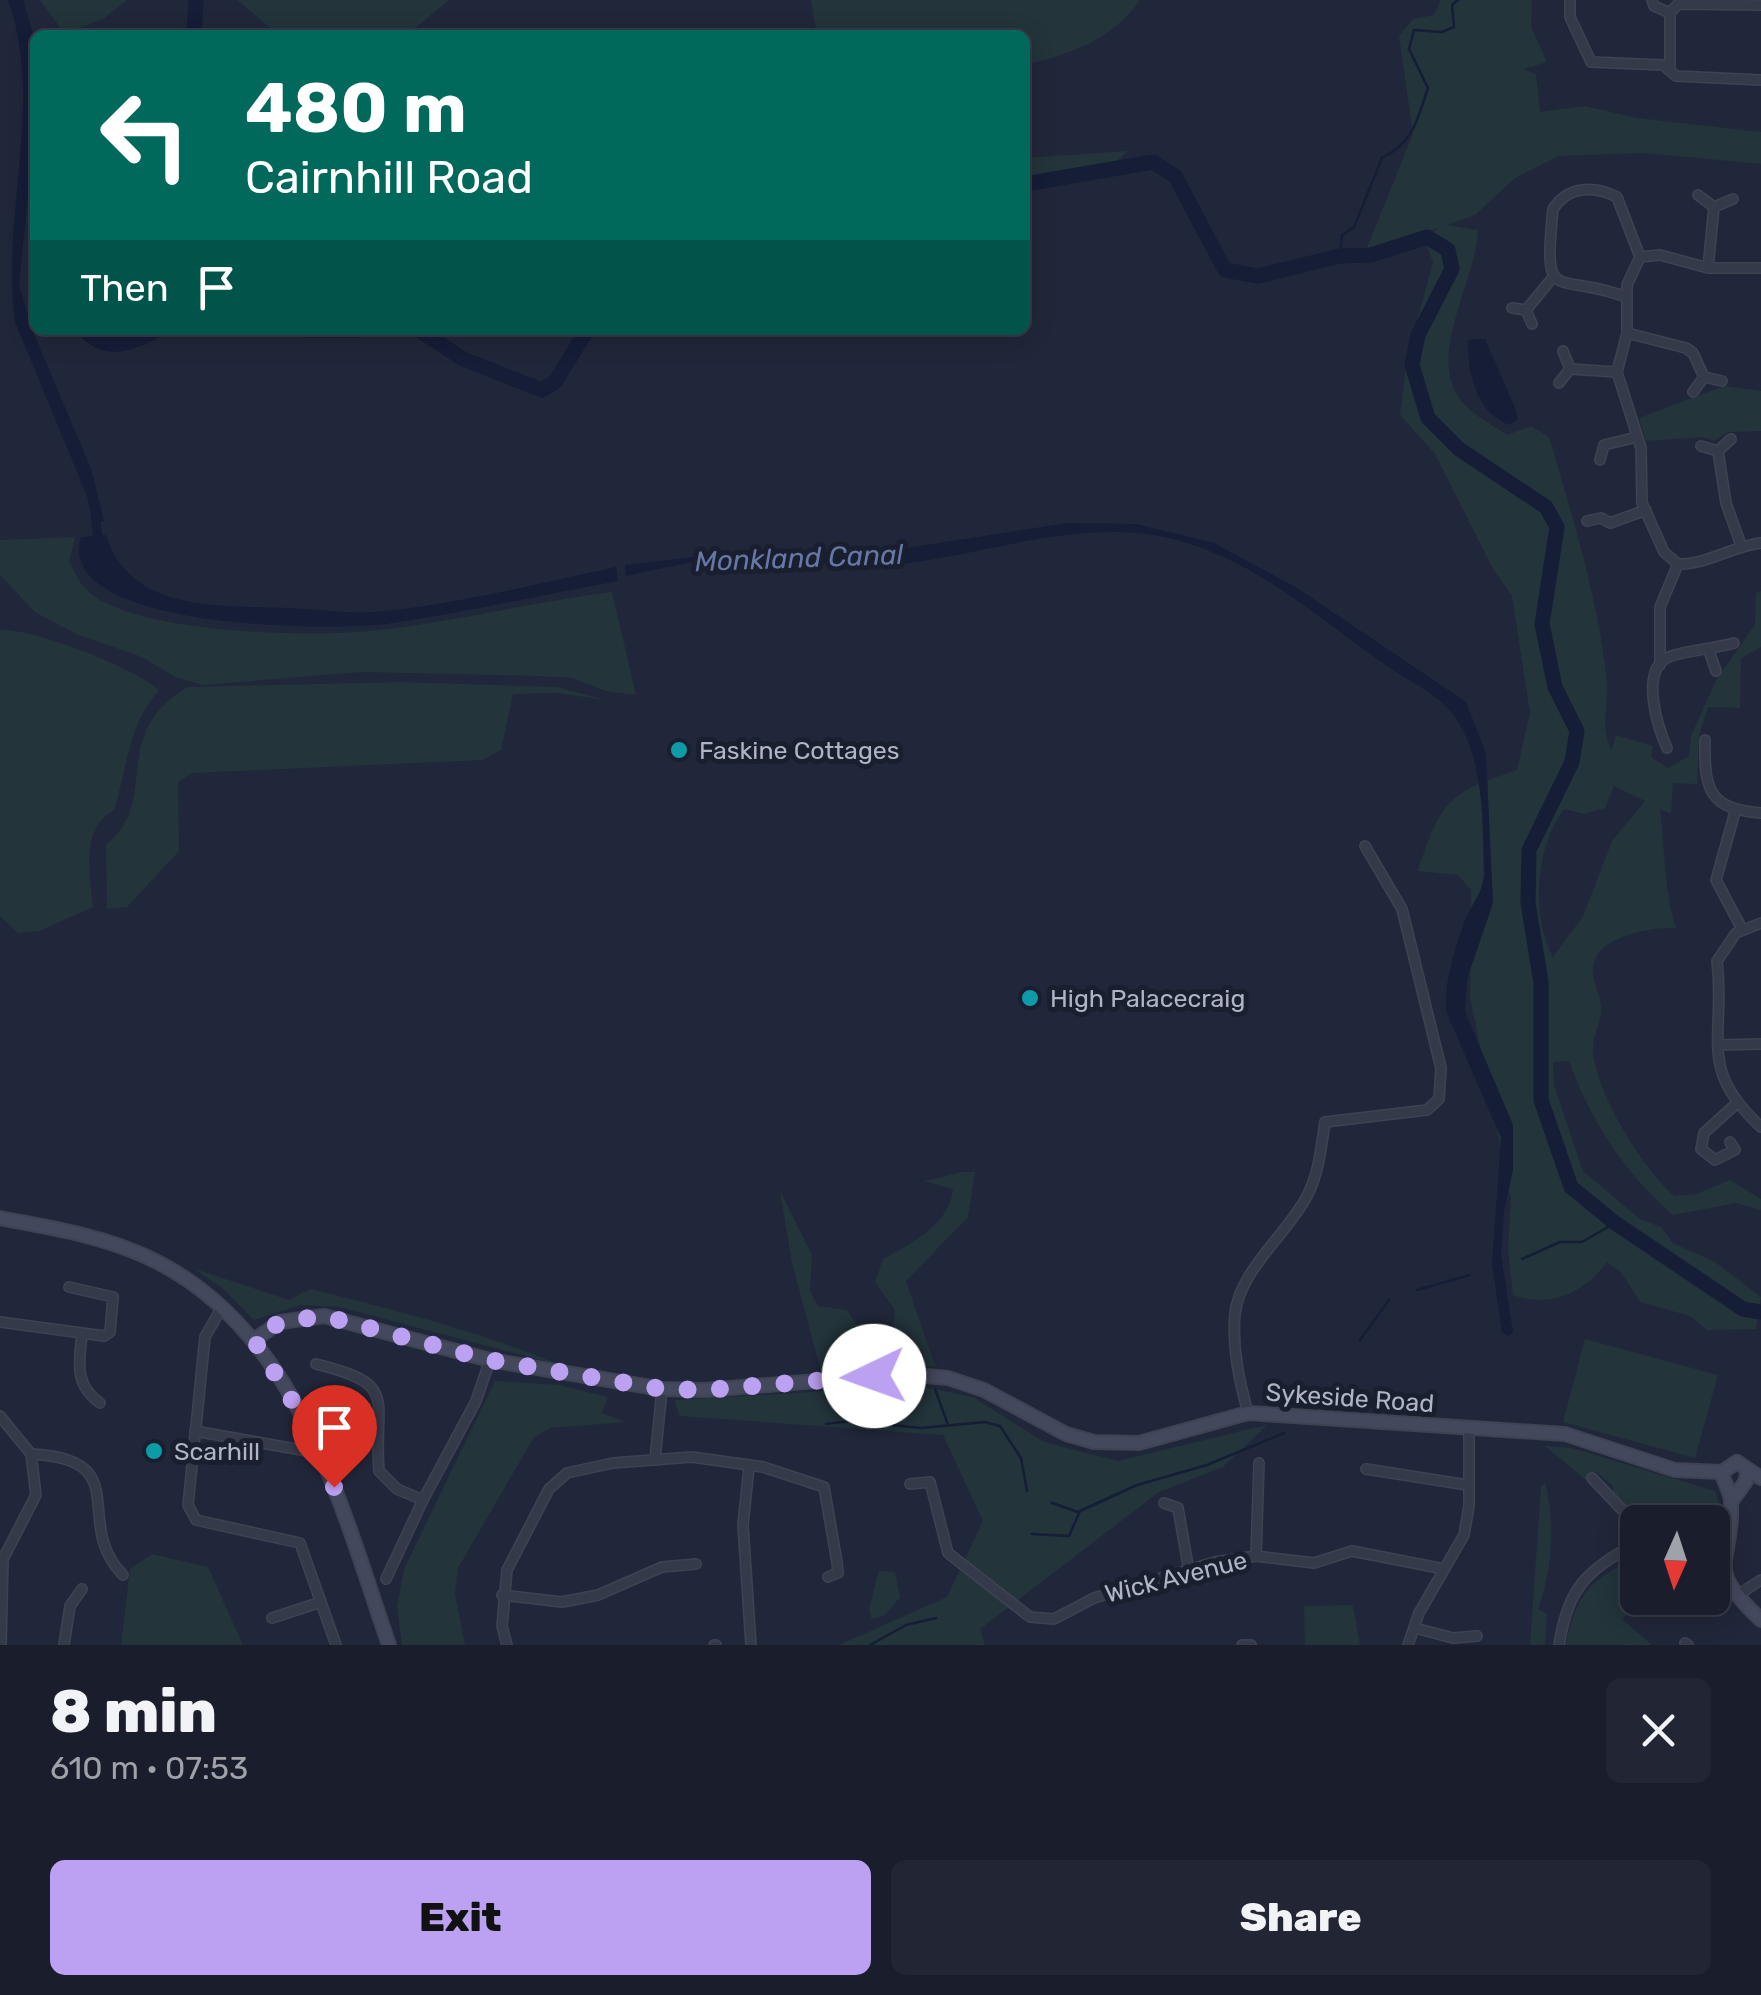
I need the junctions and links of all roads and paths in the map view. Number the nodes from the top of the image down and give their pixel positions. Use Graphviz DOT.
graph roads {
  1 [pos="1570,0"];
  2 [pos="1652,0"];
  3 [pos="1761,4"];
  4 [pos="1670,13"];
  5 [pos="1670,67"];
  6 [pos="1761,80"];
  7 [pos="1698,196"];
  8 [pos="1733,199"];
  9 [pos="1714,207"];
  10 [pos="1640,257"];
  11 [pos="1708,268"];
  12 [pos="1761,268"];
  13 [pos="1554,276"];
  14 [pos="1626,298"];
  15 [pos="1512,308"];
  16 [pos="1526,310"];
  17 [pos="1532,324"];
  18 [pos="1627,333"];
  19 [pos="1562,351"];
  20 [pos="1570,370"];
  21 [pos="1616,372"];
  22 [pos="1704,377"];
  23 [pos="1722,381"];
  24 [pos="1559,383"];
  25 [pos="1693,392"];
  26 [pos="1637,436"];
  27 [pos="1731,440"];
  28 [pos="1701,446"];
  29 [pos="1718,451"];
  30 [pos="1600,460"];
  31 [pos="1646,510"];
  32 [pos="1587,521"];
  33 [pos="1761,543"];
  34 [pos="1741,545"];
  35 [pos="1678,564"];
  36 [pos="1734,643"];
  37 [pos="1709,651"];
  38 [pos="1660,665"];
  39 [pos="1716,670"];
  40 [pos="1705,740"];
  41 [pos="1667,748"];
  42 [pos="1735,812"];
  43 [pos="1761,813"];
  44 [pos="1365,846"];
  45 [pos="1761,923"];
  46 [pos="1742,928"];
  47 [pos="1761,1044"];
  48 [pos="1718,1045"];
  49 [pos="1737,1103"];
  50 [pos="1761,1128"];
  51 [pos="1730,1142"];
  52 [pos="0,1218"];
  53 [pos="69,1288"];
  54 [pos="222,1307"];
  55 [pos="0,1322"];
  56 [pos="82,1334"];
  57 [pos="254,1340"];
  58 [pos="490,1360"];
  59 [pos="316,1364"];
  60 [pos="662,1389"];
  61 [pos="100,1403"];
  62 [pos="1248,1413"];
  63 [pos="0,1416"];
  64 [pos="1469,1430"];
  65 [pos="195,1431"];
  66 [pos="307,1451"];
  67 [pos="31,1454"];
  68 [pos="655,1460"];
  69 [pos="1259,1463"];
  70 [pos="749,1467"];
  71 [pos="1366,1470"];
  72 [pos="1592,1478"];
  73 [pos="1734,1479"];
  74 [pos="1761,1479"];
  75 [pos="910,1484"];
  76 [pos="1468,1485"];
  77 [pos="424,1500"];
  78 [pos="1164,1503"];
  79 [pos="1730,1505"];
  80 [pos="1620,1508"];
  81 [pos="1620,1552"];
  82 [pos="1256,1556"];
  83 [pos="696,1564"];
  84 [pos="1444,1569"];
  85 [pos="1189,1570"];
  86 [pos="123,1575"];
  87 [pos="828,1578"];
  88 [pos="386,1579"];
  89 [pos="1761,1580"];
  90 [pos="1730,1584"];
  91 [pos="82,1588"];
  92 [pos="502,1595"];
  93 [pos="1736,1596"];
  94 [pos="322,1602"];
  95 [pos="272,1618"];
  96 [pos="1761,1620"];
  97 [pos="1414,1628"];
  98 [pos="1477,1636"];
  99 [pos="1,1645"];
  100 [pos="64,1645"];
  101 [pos="336,1645"];
  102 [pos="389,1645"];
  103 [pos="507,1645"];
  104 [pos="751,1645"];
  105 [pos="1242,1645"];
  106 [pos="1251,1645"];
  107 [pos="1408,1645"];
  108 [pos="1558,1645"];
  1 -- 5 [label="street"];
  2 -- 4 [label="street"];
  3 -- 4 [label="street"];
  4 -- 5 [label="street"];
  5 -- 6 [label="street"];
  7 -- 9 [label="street"];
  8 -- 9 [label="street"];
  9 -- 11 [label="street"];
  10 -- 11 [label="street"];
  10 -- 13 [label="street"];
  10 -- 14 [label="street"];
  11 -- 12 [label="street"];
  13 -- 14 [label="street"];
  13 -- 16 [label="street"];
  14 -- 18 [label="street"];
  15 -- 16 [label="street"];
  16 -- 17 [label="street"];
  18 -- 21 [label="street"];
  18 -- 22 [label="street"];
  19 -- 20 [label="street"];
  20 -- 21 [label="street"];
  20 -- 24 [label="street"];
  21 -- 26 [label="street"];
  22 -- 23 [label="street"];
  22 -- 25 [label="street"];
  26 -- 30 [label="street"];
  26 -- 31 [label="street"];
  27 -- 29 [label="street"];
  28 -- 29 [label="street"];
  29 -- 34 [label="street"];
  31 -- 32 [label="street"];
  31 -- 35 [label="street"];
  33 -- 34 [label="street"];
  34 -- 35 [label="street"];
  35 -- 38 [label="street"];
  36 -- 37 [label="street"];
  37 -- 38 [label="street"];
  37 -- 39 [label="street"];
  38 -- 41 [label="street"];
  40 -- 42 [label="street"];
  42 -- 43 [label="street"];
  42 -- 46 [label="street"];
  44 -- 62 [label="street"];
  45 -- 46 [label="street"];
  46 -- 48 [label="street"];
  47 -- 48 [label="street"];
  48 -- 49 [label="street"];
  49 -- 50 [label="street"];
  49 -- 51 [label="street"];
  52 -- 54 [label="street"];
  53 -- 56 [label="street"];
  54 -- 57 [label="street"];
  54 -- 65 [label="street"];
  55 -- 56 [label="street"];
  56 -- 61 [label="street"];
  57 -- 58 [label="street, Sykeside Road"];
  57 -- 102 [label="street"];
  58 -- 60 [label="street, Sykeside Road"];
  58 -- 77 [label="street"];
  59 -- 77 [label="street"];
  60 -- 62 [label="street, Sykeside Road"];
  60 -- 68 [label="street"];
  62 -- 64 [label="street, Sykeside Road"];
  63 -- 67 [label="street"];
  64 -- 73 [label="street, Sykeside Road"];
  64 -- 76 [label="street"];
  65 -- 66 [label="street"];
  65 -- 94 [label="street"];
  67 -- 86 [label="street"];
  67 -- 99 [label="street"];
  68 -- 70 [label="street"];
  68 -- 92 [label="street"];
  69 -- 82 [label="street"];
  70 -- 87 [label="street"];
  70 -- 104 [label="street"];
  71 -- 76 [label="street"];
  72 -- 80 [label="street"];
  73 -- 74 [label="street"];
  73 -- 79 [label="street"];
  75 -- 85 [label="street, Wick Avenue"];
  76 -- 84 [label="street"];
  77 -- 88 [label="street"];
  78 -- 85 [label="street"];
  81 -- 108 [label="street"];
  82 -- 84 [label="street, Wick Avenue"];
  82 -- 85 [label="street, Wick Avenue"];
  83 -- 92 [label="street"];
  84 -- 97 [label="street"];
  89 -- 93 [label="street"];
  90 -- 93 [label="street"];
  91 -- 100 [label="street"];
  92 -- 103 [label="street"];
  93 -- 96 [label="street"];
  94 -- 95 [label="street"];
  94 -- 101 [label="street"];
  97 -- 98 [label="street"];
  97 -- 107 [label="street"];
  105 -- 106 [label="street"];
}
